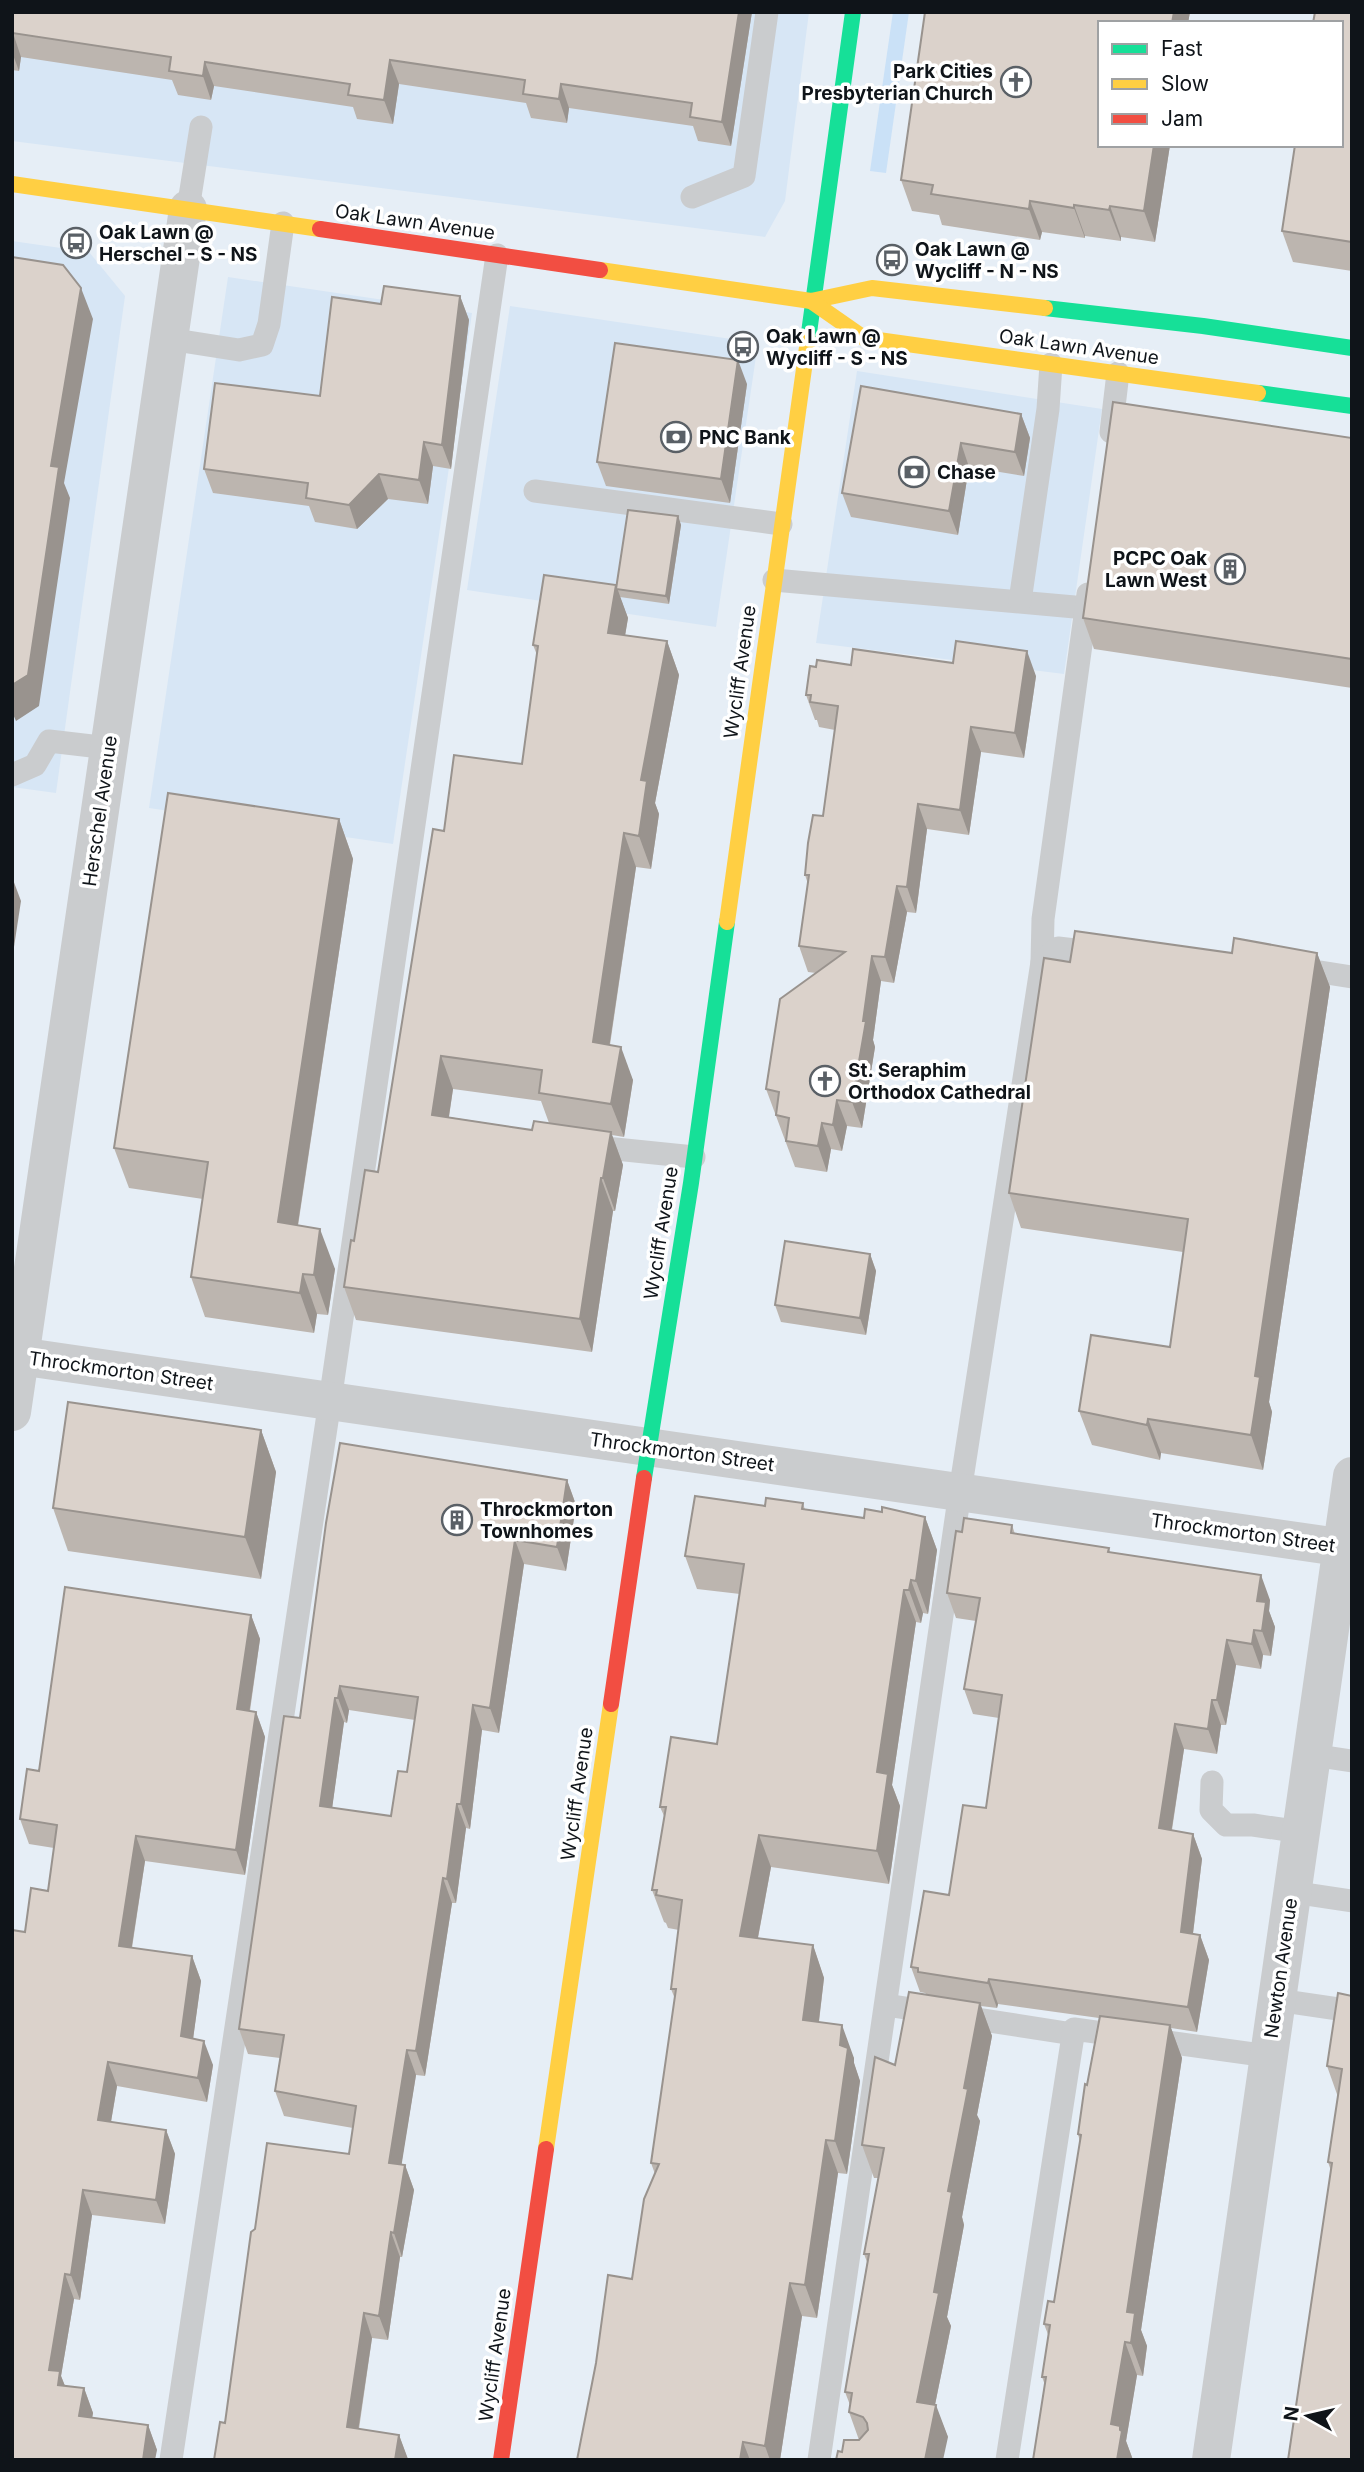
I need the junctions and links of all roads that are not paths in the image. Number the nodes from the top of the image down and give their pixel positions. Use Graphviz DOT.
graph roads {
  1 [pos="767,12"];
  2 [pos="853,12"];
  3 [pos="201,127"];
  4 [pos="12,184"];
  5 [pos="692,197"];
  6 [pos="188,209"];
  7 [pos="283,223"];
  8 [pos="497,255"];
  9 [pos="811,302"];
  10 [pos="169,339"];
  11 [pos="1352,348"];
  12 [pos="1051,364"];
  13 [pos="1118,373"];
  14 [pos="1352,406"];
  15 [pos="1107,456"];
  16 [pos="535,491"];
  17 [pos="781,524"];
  18 [pos="1092,567"];
  19 [pos="774,580"];
  20 [pos="1020,601"];
  21 [pos="1086,608"];
  22 [pos="109,748"];
  23 [pos="12,775"];
  24 [pos="1123,956"];
  25 [pos="1042,962"];
  26 [pos="1272,964"];
  27 [pos="1352,977"];
  28 [pos="561,1142"];
  29 [pos="694,1157"];
  30 [pos="16,1356"];
  31 [pos="330,1401"];
  32 [pos="12,1412"];
  33 [pos="649,1447"];
  34 [pos="1352,1476"];
  35 [pos="960,1492"];
  36 [pos="1347,1549"];
  37 [pos="1312,1755"];
  38 [pos="1352,1761"];
  39 [pos="1212,1782"];
  40 [pos="1301,1832"];
  41 [pos="1292,1892"];
  42 [pos="1352,1901"];
  43 [pos="1277,2000"];
  44 [pos="886,2005"];
  45 [pos="1352,2011"];
  46 [pos="1073,2034"];
  47 [pos="1268,2056"];
  48 [pos="820,2456"];
  49 [pos="843,2456"];
  50 [pos="171,2460"];
  51 [pos="502,2460"];
  52 [pos="1007,2460"];
  53 [pos="1210,2460"];
  1 -- 5 [label="lane"];
  2 -- 9 [label="main road, Wycliff Avenue"];
  3 -- 6 [label="lane"];
  4 -- 6 [label="main road, Oak Lawn Avenue"];
  6 -- 7 [label="main road, Oak Lawn Avenue"];
  6 -- 10 [label="street, Herschel Avenue"];
  7 -- 8 [label="main road, Oak Lawn Avenue"];
  7 -- 10 [label="lane"];
  8 -- 9 [label="main road, Oak Lawn Avenue"];
  8 -- 31 [label="lane"];
  9 -- 11 [label="main road, Oak Lawn Avenue"];
  9 -- 12 [label="main road, Oak Lawn Avenue"];
  9 -- 17 [label="main road, Wycliff Avenue"];
  10 -- 22 [label="street, Herschel Avenue"];
  12 -- 13 [label="main road, Oak Lawn Avenue"];
  12 -- 20 [label="lane"];
  13 -- 14 [label="main road, Oak Lawn Avenue"];
  13 -- 15 [label="lane"];
  16 -- 17 [label="lane"];
  17 -- 19 [label="main road, Wycliff Avenue"];
  18 -- 21 [label="lane"];
  19 -- 20 [label="lane"];
  19 -- 29 [label="main road, Wycliff Avenue"];
  20 -- 21 [label="lane"];
  21 -- 25 [label="lane"];
  22 -- 23 [label="lane"];
  22 -- 30 [label="street, Herschel Avenue"];
  24 -- 25 [label="lane"];
  25 -- 35 [label="lane"];
  26 -- 27 [label="lane"];
  28 -- 29 [label="lane"];
  29 -- 33 [label="main road, Wycliff Avenue"];
  30 -- 31 [label="street, Throckmorton Street"];
  30 -- 32 [label="street, Herschel Avenue"];
  31 -- 33 [label="street, Throckmorton Street"];
  31 -- 50 [label="lane"];
  33 -- 35 [label="street, Throckmorton Street"];
  33 -- 51 [label="main road, Wycliff Avenue"];
  34 -- 36 [label="street, Newton Avenue"];
  35 -- 36 [label="street, Throckmorton Street"];
  35 -- 44 [label="lane"];
  36 -- 37 [label="street, Newton Avenue"];
  37 -- 38 [label="lane"];
  37 -- 40 [label="street, Newton Avenue"];
  39 -- 40 [label="lane"];
  40 -- 41 [label="street, Newton Avenue"];
  41 -- 42 [label="lane"];
  41 -- 43 [label="street, Newton Avenue"];
  43 -- 45 [label="lane"];
  43 -- 47 [label="street, Newton Avenue"];
  44 -- 46 [label="lane"];
  44 -- 48 [label="lane"];
  46 -- 47 [label="lane"];
  46 -- 52 [label="lane"];
  47 -- 53 [label="street, Newton Avenue"];
  48 -- 49 [label="lane"];
}
